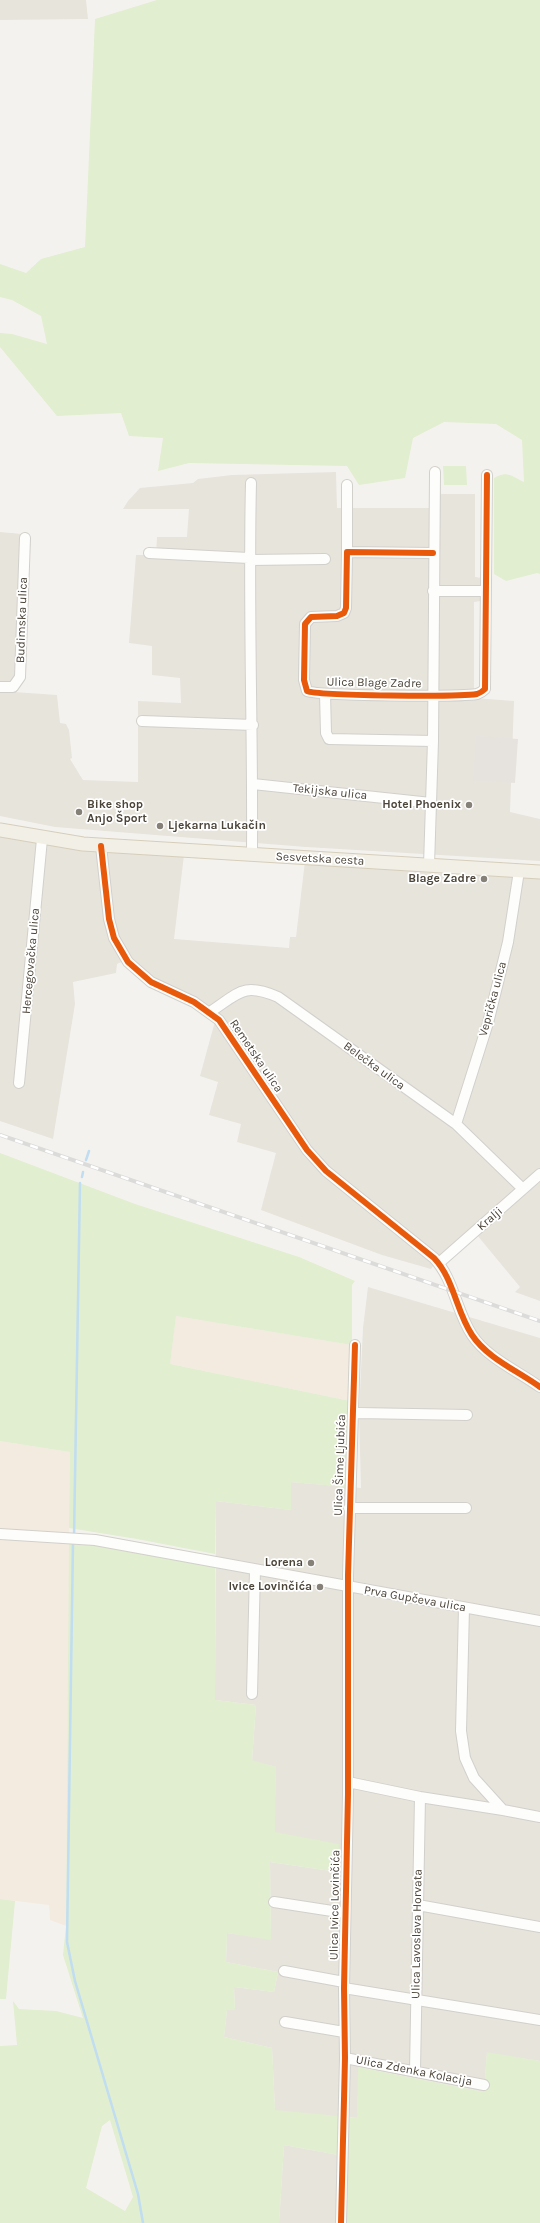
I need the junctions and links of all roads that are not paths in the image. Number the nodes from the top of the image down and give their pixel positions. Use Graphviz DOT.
graph roads {
  1 [pos="435,472"];
  2 [pos="487,475"];
  3 [pos="251,483"];
  4 [pos="347,485"];
  5 [pos="25,538"];
  6 [pos="347,552"];
  7 [pos="149,553"];
  8 [pos="433,553"];
  9 [pos="249,559"];
  10 [pos="325,559"];
  11 [pos="433,591"];
  12 [pos="485,591"];
  13 [pos="0,687"];
  14 [pos="325,694"];
  15 [pos="433,695"];
  16 [pos="142,720"];
  17 [pos="253,725"];
  18 [pos="433,741"];
  19 [pos="253,784"];
  20 [pos="430,802"];
  21 [pos="0,830"];
  22 [pos="42,839"];
  23 [pos="101,846"];
  24 [pos="252,854"];
  25 [pos="429,865"];
  26 [pos="518,871"];
  27 [pos="540,872"];
  28 [pos="210,1012"];
  29 [pos="19,1083"];
  30 [pos="456,1124"];
  31 [pos="538,1180"];
  32 [pos="523,1189"];
  33 [pos="439,1263"];
  34 [pos="355,1345"];
  35 [pos="540,1387"];
  36 [pos="354,1414"];
  37 [pos="467,1415"];
  38 [pos="349,1508"];
  39 [pos="466,1508"];
  40 [pos="0,1534"];
  41 [pos="255,1570"];
  42 [pos="349,1586"];
  43 [pos="464,1608"];
  44 [pos="540,1621"];
  45 [pos="252,1694"];
  46 [pos="348,1782"];
  47 [pos="420,1797"];
  48 [pos="503,1810"];
  49 [pos="540,1817"];
  50 [pos="274,1902"];
  51 [pos="418,1905"];
  52 [pos="345,1913"];
  53 [pos="540,1927"];
  54 [pos="284,1971"];
  55 [pos="344,1985"];
  56 [pos="415,1999"];
  57 [pos="540,2020"];
  58 [pos="285,2022"];
  59 [pos="344,2032"];
  60 [pos="345,2058"];
  61 [pos="415,2070"];
  62 [pos="484,2085"];
  63 [pos="341,2223"];
  1 -- 8 [label="street, Ulica Blage Zadre"];
  2 -- 12 [label="street, Ulica Blage Zadre"];
  3 -- 9 [label="street"];
  4 -- 6 [label="street, Ulica Blage Zadre"];
  5 -- 13 [label="street, Budimska ulica"];
  6 -- 8 [label="street"];
  6 -- 14 [label="street, Ulica Blage Zadre"];
  7 -- 9 [label="street"];
  8 -- 11 [label="street, Ulica Blage Zadre"];
  9 -- 10 [label="street"];
  9 -- 17 [label="street"];
  11 -- 12 [label="street"];
  11 -- 15 [label="street, Ulica Blage Zadre"];
  12 -- 15 [label="street, Ulica Blage Zadre"];
  14 -- 15 [label="street, Ulica Blage Zadre"];
  14 -- 18 [label="street, Ulica Blage Zadre"];
  15 -- 18 [label="street, Ulica Blage Zadre"];
  16 -- 17 [label="street"];
  17 -- 19 [label="street"];
  18 -- 20 [label="street, Ulica Blage Zadre"];
  19 -- 20 [label="street, Tekijska ulica"];
  19 -- 24 [label="street"];
  20 -- 25 [label="street, Ulica Blage Zadre"];
  21 -- 22 [label="main road, Sesvetska cesta"];
  22 -- 23 [label="main road, Sesvetska cesta"];
  22 -- 29 [label="street, Hercegovačka ulica"];
  23 -- 24 [label="main road, Sesvetska cesta"];
  23 -- 28 [label="street, Remetska ulica"];
  24 -- 25 [label="main road, Sesvetska cesta"];
  25 -- 26 [label="main road, Sesvetska cesta"];
  26 -- 27 [label="main road, Sesvetska cesta"];
  26 -- 30 [label="street, Veprička ulica"];
  28 -- 30 [label="street, Belečka ulica"];
  28 -- 33 [label="street, Remetska ulica"];
  30 -- 32 [label="street, Belečka ulica"];
  31 -- 32 [label="street, Kralji"];
  32 -- 33 [label="street, Kralji"];
  33 -- 35 [label="street"];
  34 -- 36 [label="street, Ulica Šime Ljubića"];
  36 -- 37 [label="street"];
  36 -- 38 [label="street, Ulica Šime Ljubića"];
  38 -- 39 [label="street"];
  38 -- 42 [label="street, Ulica Šime Ljubića"];
  40 -- 41 [label="street, Prva Gupčeva ulica"];
  41 -- 42 [label="street, Prva Gupčeva ulica"];
  41 -- 45 [label="street"];
  42 -- 43 [label="street, Prva Gupčeva ulica"];
  42 -- 46 [label="street, Ulica Ivice Lovinčića"];
  43 -- 44 [label="street, Prva Gupčeva ulica"];
  43 -- 48 [label="street"];
  46 -- 47 [label="street"];
  46 -- 52 [label="street, Ulica Ivice Lovinčića"];
  47 -- 48 [label="street"];
  47 -- 51 [label="street, Ulica Lavoslava Horvata"];
  48 -- 49 [label="street"];
  50 -- 52 [label="street"];
  51 -- 53 [label="street"];
  51 -- 56 [label="street, Ulica Lavoslava Horvata"];
  52 -- 55 [label="street, Ulica Ivice Lovinčića"];
  54 -- 55 [label="street"];
  55 -- 56 [label="street"];
  55 -- 59 [label="street, Ulica Ivice Lovinčića"];
  56 -- 57 [label="street"];
  56 -- 61 [label="street, Ulica Lavoslava Horvata"];
  58 -- 59 [label="street"];
  59 -- 60 [label="street, Ulica Ivice Lovinčića"];
  60 -- 61 [label="street, Ulica Zdenka Kolacija"];
  60 -- 63 [label="street, Ulica Ivice Lovinčića"];
  61 -- 62 [label="street, Ulica Zdenka Kolacija"];
}
